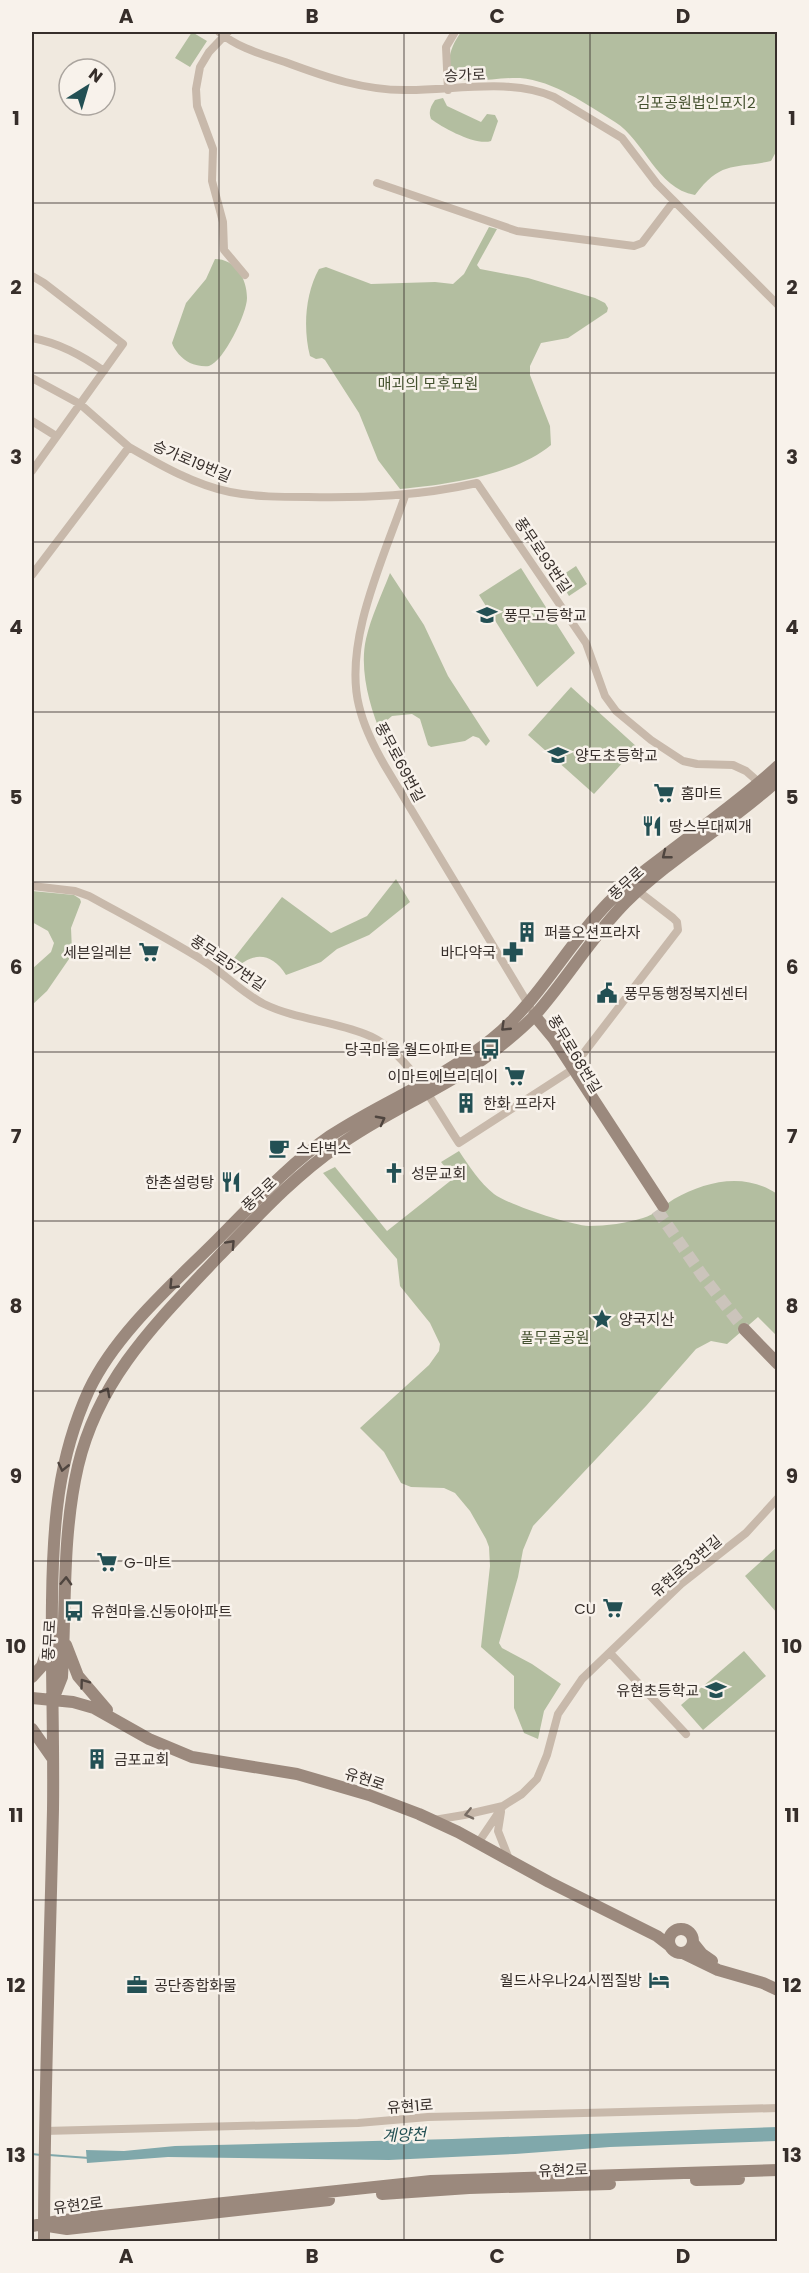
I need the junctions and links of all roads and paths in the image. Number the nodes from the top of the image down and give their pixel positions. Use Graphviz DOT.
graph roads {
  1 [pos="455,32"];
  2 [pos="223,33"];
  3 [pos="448,90"];
  4 [pos="377,183"];
  5 [pos="674,201"];
  6 [pos="245,275"];
  7 [pos="32,276"];
  8 [pos="777,305"];
  9 [pos="32,338"];
  10 [pos="104,371"];
  11 [pos="32,378"];
  12 [pos="80,404"];
  13 [pos="32,421"];
  14 [pos="56,436"];
  15 [pos="129,447"];
  16 [pos="32,471"];
  17 [pos="477,483"];
  18 [pos="405,496"];
  19 [pos="32,575"];
  20 [pos="777,766"];
  21 [pos="777,780"];
  22 [pos="763,786"];
  23 [pos="32,886"];
  24 [pos="638,891"];
  25 [pos="528,1004"];
  26 [pos="534,1016"];
  27 [pos="570,1070"];
  28 [pos="424,1090"];
  29 [pos="660,1208"];
  30 [pos="777,1356"];
  31 [pos="777,1364"];
  32 [pos="777,1498"];
  33 [pos="51,1635"];
  34 [pos="64,1638"];
  35 [pos="610,1653"];
  36 [pos="32,1677"];
  37 [pos="32,1698"];
  38 [pos="53,1701"];
  39 [pos="117,1720"];
  40 [pos="32,1729"];
  41 [pos="686,1734"];
  42 [pos="53,1759"];
  43 [pos="503,1806"];
  44 [pos="434,1820"];
  45 [pos="478,1843"];
  46 [pos="510,1861"];
  47 [pos="674,1931"];
  48 [pos="652,1933"];
  49 [pos="694,1944"];
  50 [pos="670,1946"];
  51 [pos="683,1953"];
  52 [pos="777,1988"];
  53 [pos="777,2108"];
  54 [pos="44,2135"];
  55 [pos="777,2170"];
  56 [pos="777,2178"];
  57 [pos="38,2225"];
  58 [pos="44,2241"];
  1 -- 3 [label="street"];
  2 -- 3 [label="street, 승가로"];
  2 -- 6 [label="street, 승가로"];
  3 -- 5 [label="street, 승가로"];
  4 -- 5 [label="street"];
  5 -- 8 [label="street, 승가로"];
  7 -- 10 [label="street"];
  9 -- 10 [label="street"];
  10 -- 12 [label="street"];
  11 -- 12 [label="street"];
  12 -- 14 [label="street"];
  12 -- 15 [label="street"];
  13 -- 14 [label="street"];
  14 -- 16 [label="street"];
  15 -- 18 [label="street, 승가로19번길"];
  15 -- 19 [label="street, 승가로19번길"];
  17 -- 18 [label="street, 승가로19번길"];
  17 -- 22 [label="street, 풍무로93번길"];
  18 -- 25 [label="street, 풍무로69번길"];
  20 -- 22 [label="street, 풍무로"];
  21 -- 22 [label="street, 풍무로"];
  22 -- 24 [label="street, 풍무로"];
  22 -- 25 [label="street, 풍무로, one-way"];
  23 -- 28 [label="street, 풍무로57번길"];
  24 -- 26 [label="street, 풍무로"];
  24 -- 27 [label="street"];
  25 -- 26 [label="street, 풍무로69번길"];
  25 -- 28 [label="street, 풍무로, one-way"];
  26 -- 27 [label="street, 풍무로68번길"];
  26 -- 28 [label="street, 풍무로"];
  27 -- 28 [label="street, 풍무로57번길"];
  27 -- 29 [label="street, 풍무로68번길"];
  28 -- 33 [label="street, 풍무로, one-way"];
  34 -- 28 [label="street, 풍무로, one-way"];
  30 -- 31 [label="street"];
  32 -- 35 [label="street, 유현로33번길"];
  33 -- 36 [label="street"];
  33 -- 38 [label="street, 풍무로"];
  34 -- 38 [label="street, 풍무로"];
  39 -- 34 [label="street, one-way"];
  35 -- 41 [label="street"];
  35 -- 43 [label="street, 유현로33번길"];
  37 -- 38 [label="street, 유현로"];
  38 -- 39 [label="street, 유현로"];
  38 -- 42 [label="street"];
  39 -- 44 [label="street, 유현로"];
  40 -- 42 [label="street"];
  42 -- 54 [label="street"];
  43 -- 44 [label="street, 유현로33번길, one-way"];
  43 -- 45 [label="street, 유현로33번길"];
  43 -- 46 [label="street"];
  44 -- 45 [label="street, 유현로"];
  45 -- 46 [label="street, 유현로"];
  46 -- 48 [label="street, 유현로"];
  47 -- 48 [label="street"];
  47 -- 49 [label="street"];
  47 -- 50 [label="street"];
  48 -- 50 [label="street, 유현로"];
  49 -- 51 [label="street"];
  49 -- 52 [label="street"];
  50 -- 51 [label="street"];
  51 -- 52 [label="street"];
  53 -- 54 [label="street, 유현1로"];
  54 -- 57 [label="street"];
  55 -- 57 [label="street, 유현2로"];
  56 -- 57 [label="street, 유현2로"];
  57 -- 58 [label="street"];
}
